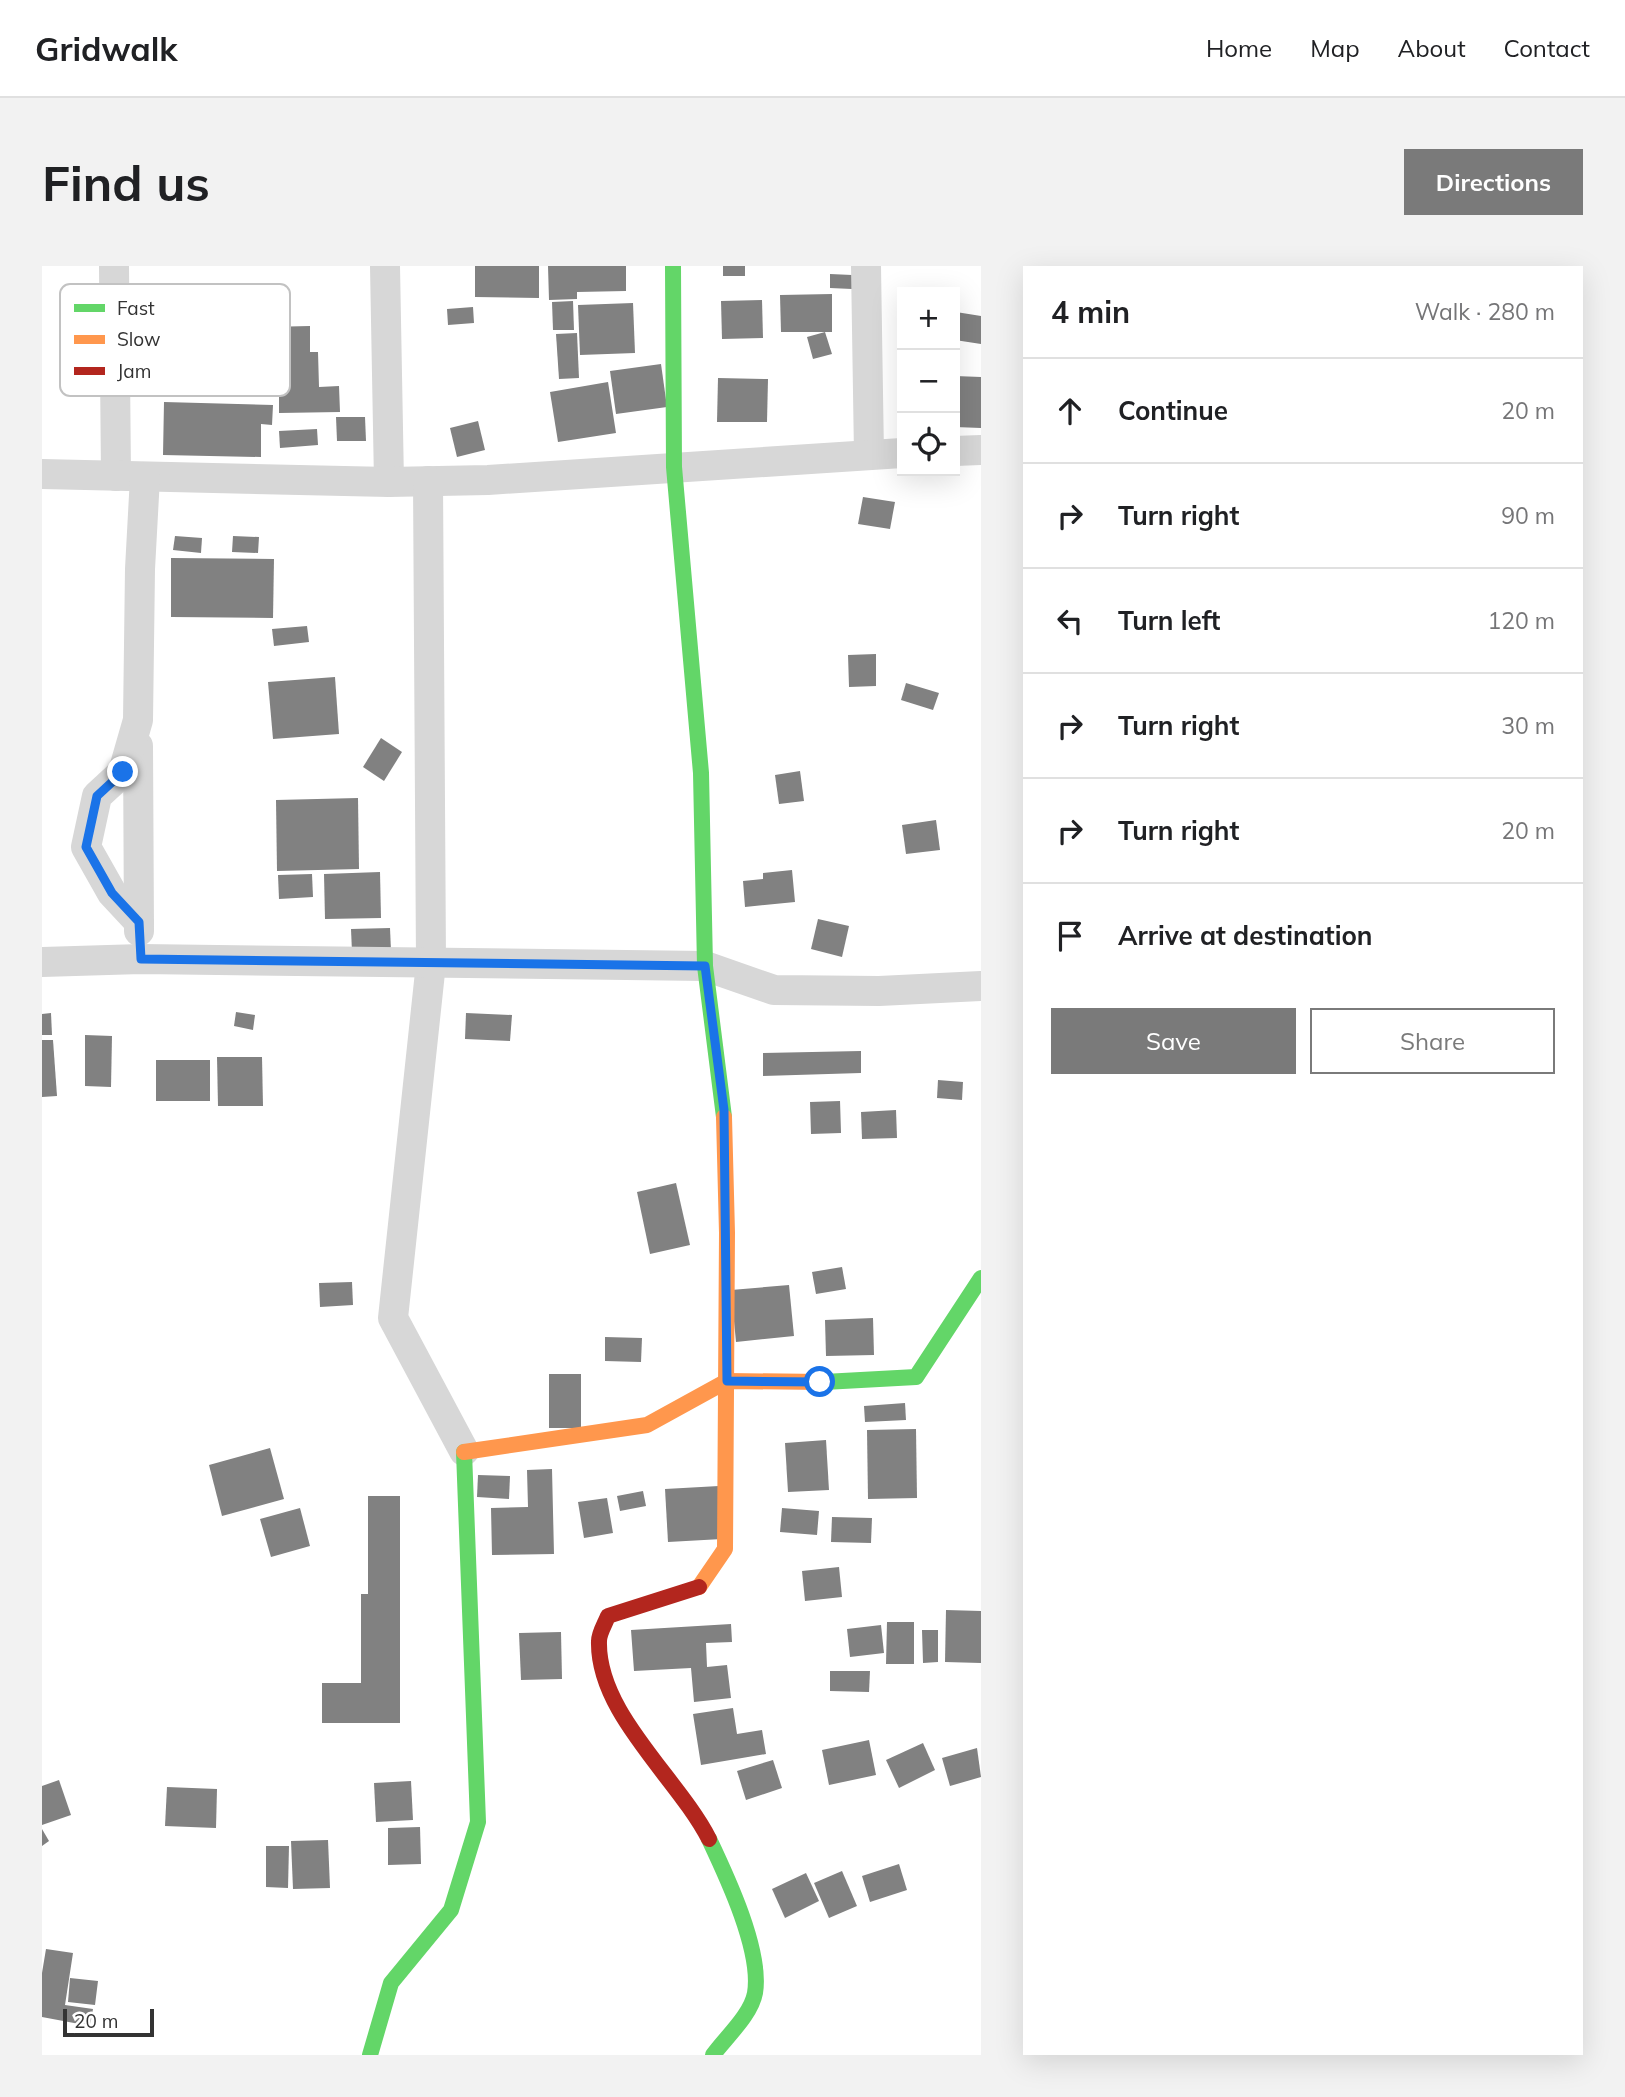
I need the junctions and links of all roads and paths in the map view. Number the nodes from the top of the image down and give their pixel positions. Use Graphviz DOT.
graph roads {
  1 [pos="114,266"];
  2 [pos="385,266"];
  3 [pos="673,266"];
  4 [pos="866,266"];
  5 [pos="115,284"];
  6 [pos="124,396"];
  7 [pos="981,450"];
  8 [pos="960,451"];
  9 [pos="897,453"];
  10 [pos="869,455"];
  11 [pos="674,467"];
  12 [pos="42,474"];
  13 [pos="131,477"];
  14 [pos="428,481"];
  15 [pos="389,482"];
  16 [pos="138,720"];
  17 [pos="139,922"];
  18 [pos="141,959"];
  19 [pos="42,962"];
  20 [pos="431,963"];
  21 [pos="705,966"];
  22 [pos="981,986"];
  23 [pos="981,1278"];
  24 [pos="727,1381"];
  25 [pos="464,1451"];
  26 [pos="370,2055"];
  27 [pos="713,2055"];
  1 -- 5 [label="street"];
  2 -- 15 [label="street"];
  3 -- 11 [label="street"];
  4 -- 10 [label="street"];
  6 -- 13 [label="street"];
  7 -- 8 [label="street"];
  9 -- 10 [label="street"];
  10 -- 11 [label="street"];
  11 -- 14 [label="street"];
  11 -- 21 [label="street"];
  12 -- 13 [label="street"];
  13 -- 15 [label="street"];
  13 -- 16 [label="street"];
  14 -- 15 [label="street"];
  14 -- 20 [label="street"];
  16 -- 17 [label="street"];
  16 -- 17 [label="street"];
  17 -- 18 [label="street"];
  18 -- 19 [label="street"];
  18 -- 20 [label="street"];
  20 -- 21 [label="street"];
  20 -- 25 [label="street"];
  21 -- 22 [label="street"];
  21 -- 24 [label="street"];
  23 -- 24 [label="street"];
  24 -- 25 [label="street"];
  24 -- 27 [label="street"];
  25 -- 26 [label="street"];
}
